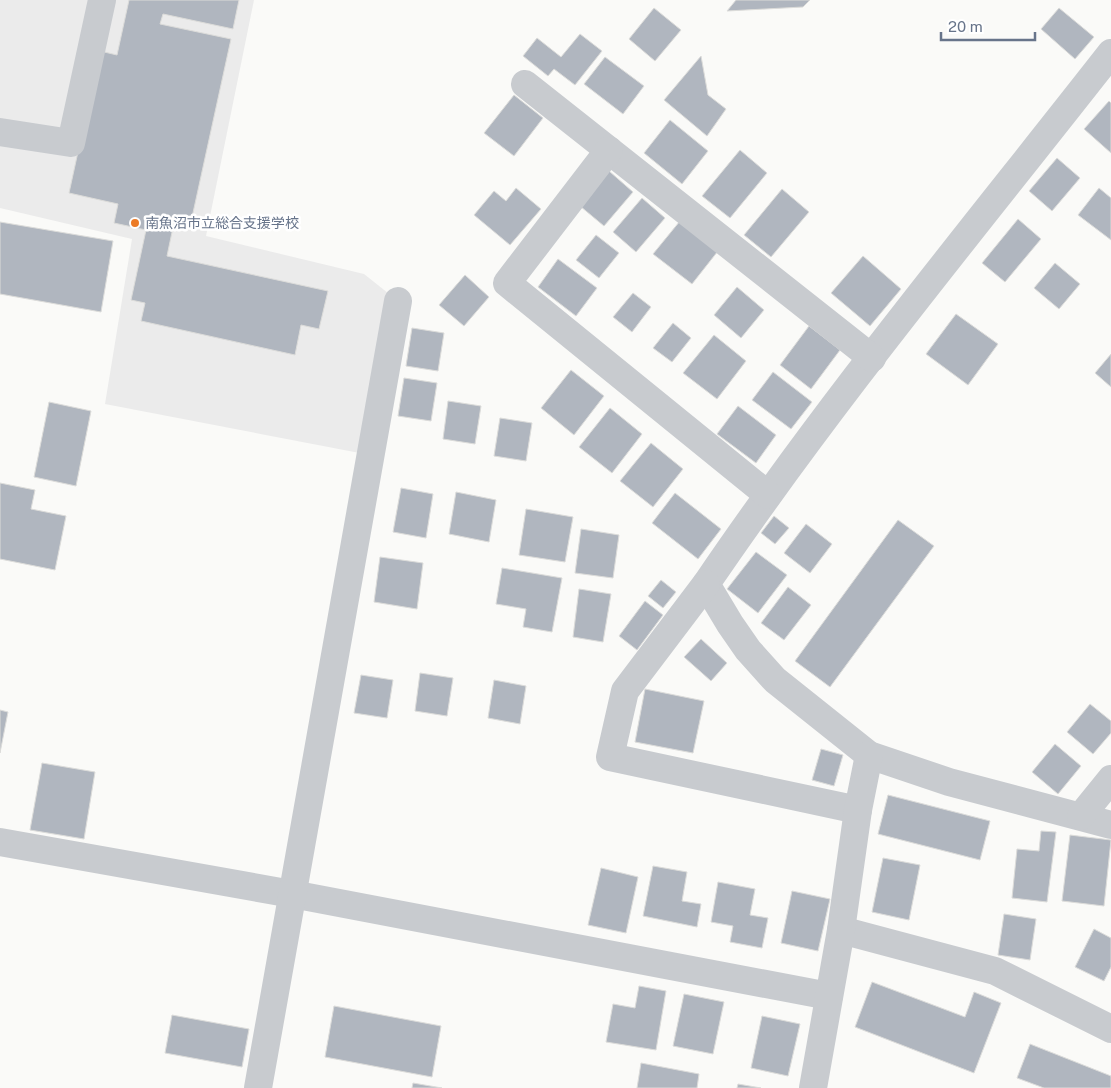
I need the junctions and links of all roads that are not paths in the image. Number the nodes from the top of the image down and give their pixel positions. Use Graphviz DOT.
graph roads {
  1 [pos="102,0"];
  2 [pos="1111,53"];
  3 [pos="525,84"];
  4 [pos="0,132"];
  5 [pos="609,150"];
  6 [pos="398,301"];
  7 [pos="872,358"];
  8 [pos="768,495"];
  9 [pos="706,584"];
  10 [pos="869,755"];
  11 [pos="1111,779"];
  12 [pos="858,810"];
  13 [pos="1080,816"];
  14 [pos="1111,825"];
  15 [pos="0,842"];
  16 [pos="292,894"];
  17 [pos="841,930"];
  18 [pos="829,996"];
  19 [pos="1111,1029"];
  20 [pos="258,1088"];
  21 [pos="813,1088"];
  1 -- 4 [label="street"];
  2 -- 7 [label="street"];
  3 -- 5 [label="street"];
  5 -- 7 [label="street"];
  5 -- 8 [label="street"];
  6 -- 16 [label="street"];
  7 -- 8 [label="street"];
  8 -- 9 [label="street"];
  9 -- 10 [label="street"];
  9 -- 12 [label="street"];
  10 -- 12 [label="street"];
  10 -- 13 [label="street"];
  11 -- 13 [label="street"];
  12 -- 17 [label="street"];
  13 -- 14 [label="street"];
  15 -- 16 [label="street"];
  16 -- 18 [label="street"];
  16 -- 20 [label="street"];
  17 -- 18 [label="street"];
  17 -- 19 [label="street"];
  18 -- 21 [label="street"];
}
